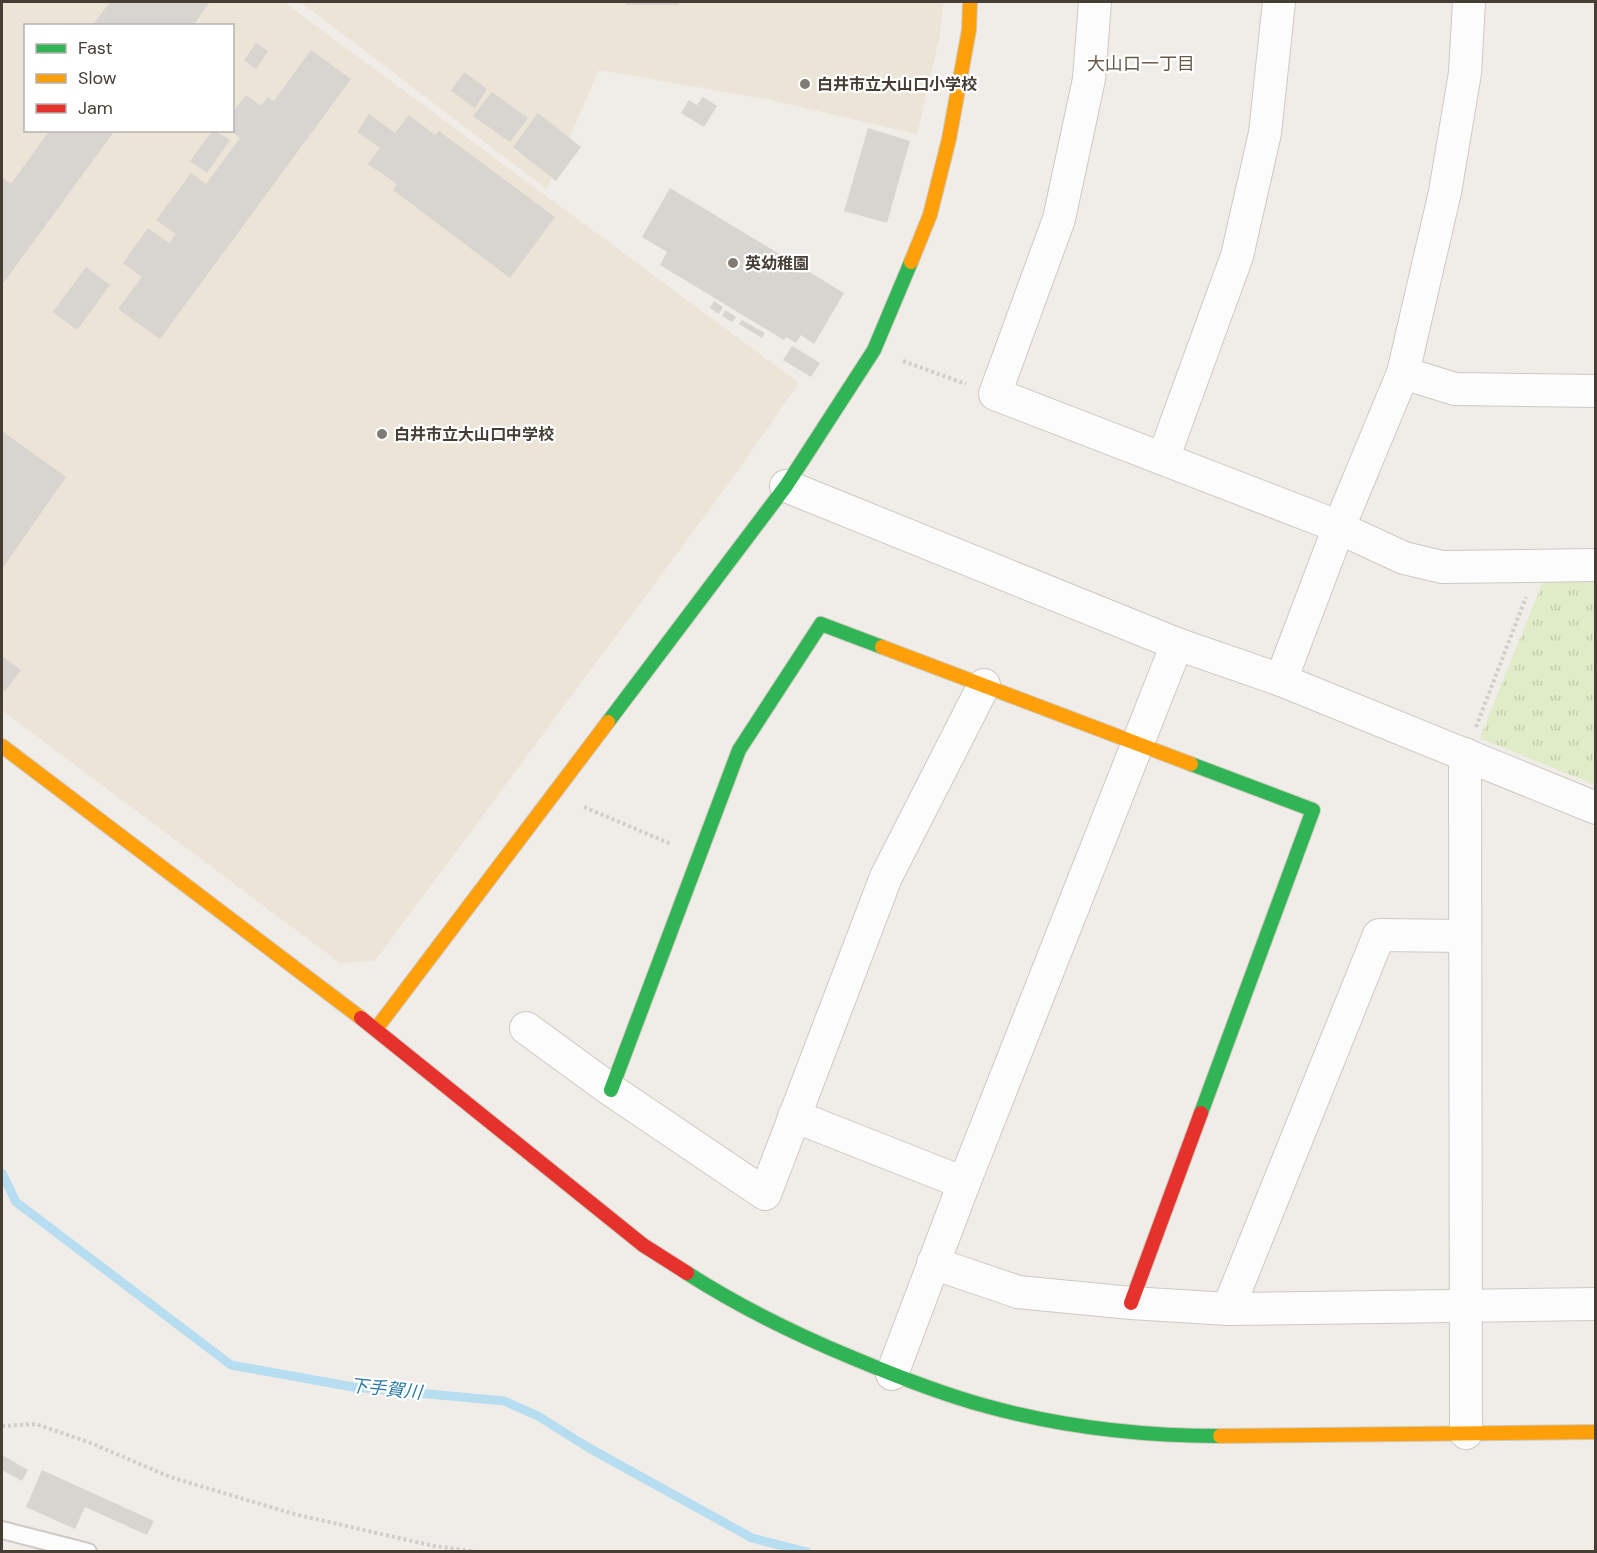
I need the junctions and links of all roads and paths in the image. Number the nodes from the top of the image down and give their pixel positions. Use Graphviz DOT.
graph roads {
  1 [pos="970,2"];
  2 [pos="1095,2"];
  3 [pos="1279,2"];
  4 [pos="1469,2"];
  5 [pos="899,360"];
  6 [pos="1403,373"];
  7 [pos="1596,391"];
  8 [pos="995,394"];
  9 [pos="1163,459"];
  10 [pos="786,486"];
  11 [pos="1339,527"];
  12 [pos="1596,565"];
  13 [pos="1538,566"];
  14 [pos="1177,644"];
  15 [pos="1281,680"];
  16 [pos="984,685"];
  17 [pos="1470,741"];
  18 [pos="1138,743"];
  19 [pos="2,746"];
  20 [pos="580,806"];
  21 [pos="1596,808"];
  22 [pos="699,856"];
  23 [pos="1465,936"];
  24 [pos="526,1028"];
  25 [pos="376,1029"];
  26 [pos="611,1090"];
  27 [pos="794,1116"];
  28 [pos="964,1183"];
  29 [pos="933,1263"];
  30 [pos="1131,1303"];
  31 [pos="1596,1304"];
  32 [pos="1467,1307"];
  33 [pos="1228,1309"];
  34 [pos="892,1374"];
  35 [pos="2,1426"];
  36 [pos="1596,1432"];
  37 [pos="1466,1433"];
  38 [pos="2,1530"];
  39 [pos="88,1551"];
  40 [pos="478,1551"];
  1 -- 10 [label="street"];
  2 -- 8 [label="street"];
  3 -- 9 [label="street"];
  4 -- 6 [label="street"];
  5 -- 8 [label="path"];
  6 -- 7 [label="street"];
  6 -- 11 [label="street"];
  8 -- 9 [label="street"];
  9 -- 11 [label="street"];
  10 -- 14 [label="street"];
  10 -- 25 [label="street"];
  11 -- 13 [label="street"];
  11 -- 15 [label="street"];
  12 -- 13 [label="street"];
  13 -- 17 [label="path"];
  14 -- 15 [label="street"];
  14 -- 18 [label="street"];
  15 -- 17 [label="street"];
  16 -- 18 [label="street"];
  16 -- 22 [label="street"];
  16 -- 27 [label="street"];
  17 -- 21 [label="street"];
  17 -- 23 [label="street"];
  18 -- 28 [label="street"];
  18 -- 30 [label="street"];
  19 -- 25 [label="street"];
  20 -- 22 [label="path"];
  22 -- 26 [label="street"];
  23 -- 32 [label="street"];
  23 -- 33 [label="street"];
  24 -- 26 [label="street"];
  25 -- 34 [label="street"];
  26 -- 27 [label="street"];
  27 -- 28 [label="street"];
  28 -- 29 [label="street"];
  29 -- 30 [label="street"];
  29 -- 34 [label="street"];
  30 -- 33 [label="street"];
  31 -- 32 [label="street"];
  32 -- 33 [label="street"];
  32 -- 37 [label="street"];
  34 -- 37 [label="street"];
  35 -- 40 [label="path"];
  36 -- 37 [label="street"];
  38 -- 39 [label="lane"];
}
